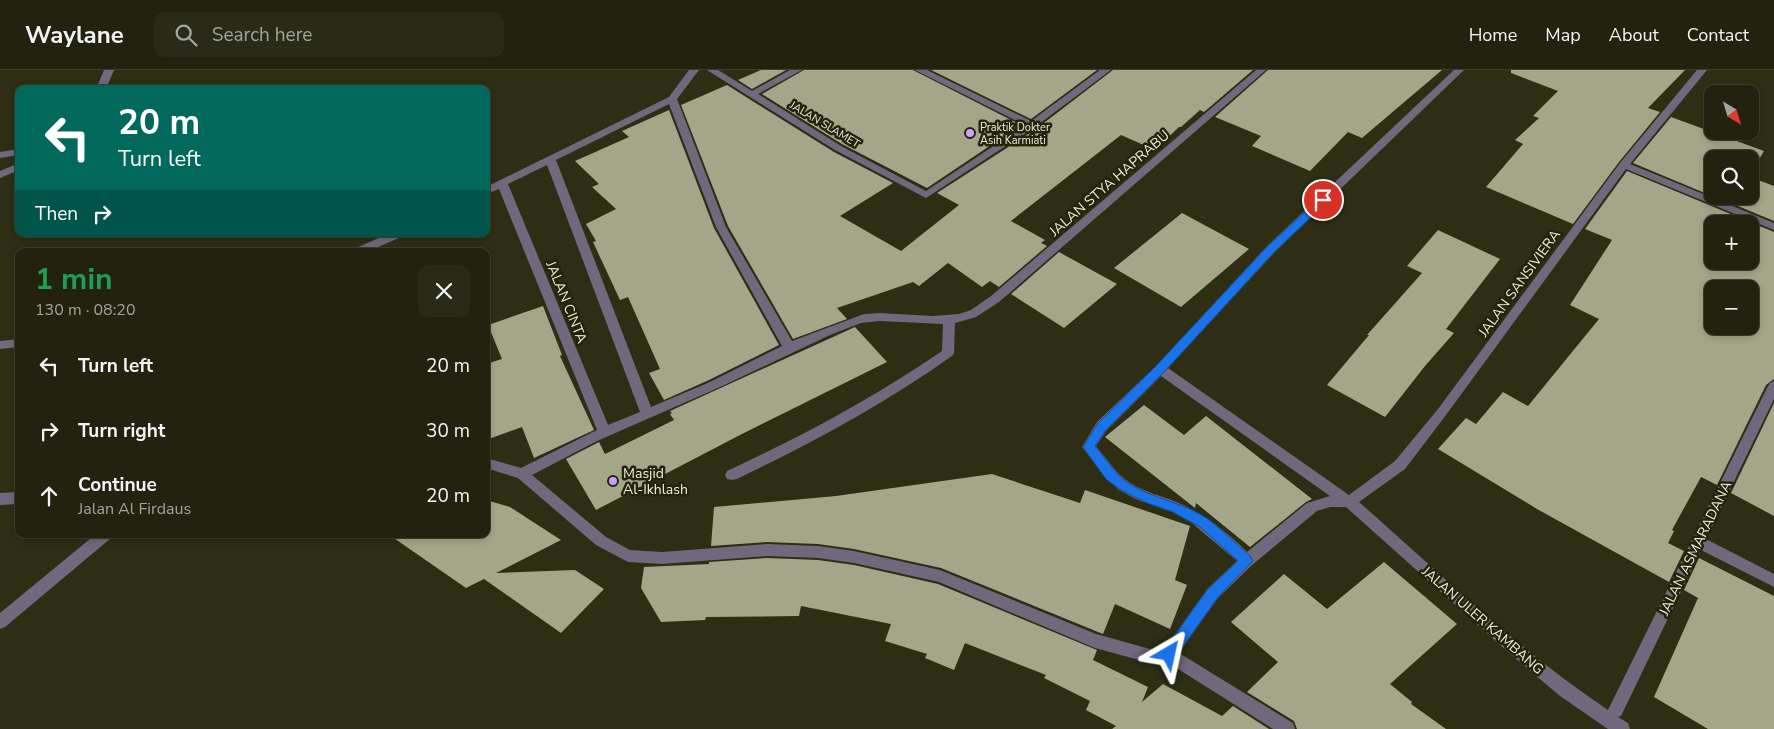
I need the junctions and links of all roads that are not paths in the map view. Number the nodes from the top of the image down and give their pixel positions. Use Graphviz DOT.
graph roads {
  1 [pos="109,70"];
  2 [pos="694,70"];
  3 [pos="712,70"];
  4 [pos="797,70"];
  5 [pos="920,70"];
  6 [pos="1106,70"];
  7 [pos="1261,70"];
  8 [pos="1459,70"];
  9 [pos="1702,70"];
  10 [pos="103,85"];
  11 [pos="752,94"];
  12 [pos="672,100"];
  13 [pos="1032,125"];
  14 [pos="15,153"];
  15 [pos="0,155"];
  16 [pos="551,161"];
  17 [pos="1624,165"];
  18 [pos="15,168"];
  19 [pos="0,176"];
  20 [pos="502,183"];
  21 [pos="490,189"];
  22 [pos="1774,227"];
  23 [pos="390,237"];
  24 [pos="367,248"];
  25 [pos="949,319"];
  26 [pos="15,343"];
  27 [pos="0,345"];
  28 [pos="790,346"];
  29 [pos="1160,369"];
  30 [pos="1774,386"];
  31 [pos="647,414"];
  32 [pos="604,432"];
  33 [pos="490,464"];
  34 [pos="522,474"];
  35 [pos="732,475"];
  36 [pos="15,498"];
  37 [pos="0,499"];
  38 [pos="1349,502"];
  39 [pos="101,538"];
  40 [pos="1698,542"];
  41 [pos="1247,561"];
  42 [pos="1774,581"];
  43 [pos="0,622"];
  44 [pos="1169,654"];
  45 [pos="1616,711"];
  46 [pos="1287,729"];
  47 [pos="1622,729"];
  1 -- 10 [label="street"];
  2 -- 12 [label="street"];
  3 -- 11 [label="street, JALAN SLAMET"];
  4 -- 11 [label="street"];
  5 -- 13 [label="street"];
  6 -- 13 [label="street"];
  7 -- 25 [label="street, JALAN STYA HAPRABU"];
  8 -- 29 [label="street"];
  9 -- 17 [label="street, JALAN SANSIVIERA"];
  11 -- 13 [label="street, JALAN SLAMET"];
  12 -- 16 [label="street"];
  12 -- 28 [label="street"];
  14 -- 15 [label="street"];
  16 -- 20 [label="street"];
  16 -- 31 [label="street"];
  17 -- 22 [label="street"];
  17 -- 38 [label="street, JALAN SANSIVIERA"];
  18 -- 19 [label="street"];
  20 -- 21 [label="street"];
  20 -- 32 [label="street, JALAN CINTA"];
  23 -- 24 [label="street"];
  25 -- 28 [label="street"];
  25 -- 35 [label="street"];
  26 -- 27 [label="street"];
  28 -- 31 [label="street"];
  29 -- 38 [label="street, JALAN ULER KAMBANG"];
  29 -- 41 [label="street"];
  30 -- 40 [label="street, JALAN ASMARADANA"];
  31 -- 32 [label="street"];
  32 -- 34 [label="street"];
  33 -- 34 [label="street"];
  34 -- 44 [label="street"];
  36 -- 37 [label="street"];
  38 -- 41 [label="street"];
  38 -- 47 [label="street, JALAN ULER KAMBANG"];
  39 -- 43 [label="street"];
  40 -- 42 [label="street"];
  40 -- 45 [label="street, JALAN ASMARADANA"];
  41 -- 44 [label="street"];
  44 -- 46 [label="street"];
}
